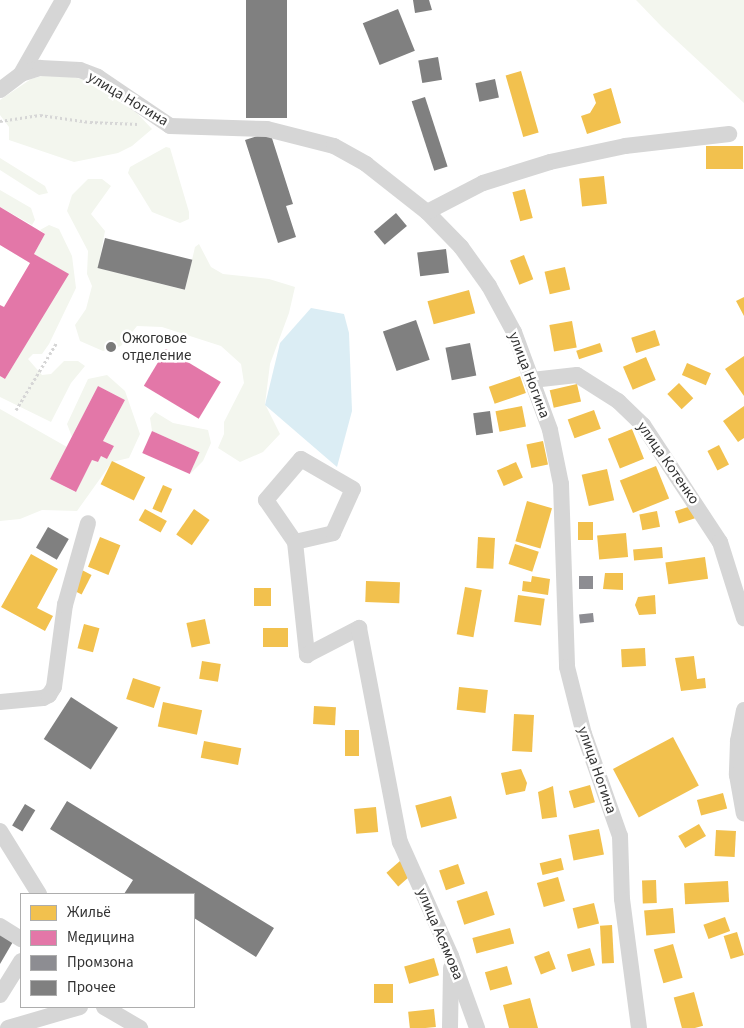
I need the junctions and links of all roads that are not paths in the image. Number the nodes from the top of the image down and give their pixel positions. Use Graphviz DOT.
graph roads {
  1 [pos="63,0"];
  2 [pos="21,74"];
  3 [pos="0,90"];
  4 [pos="729,134"];
  5 [pos="427,212"];
  6 [pos="532,380"];
  7 [pos="88,523"];
  8 [pos="295,542"];
  9 [pos="744,618"];
  10 [pos="0,702"];
  11 [pos="744,710"];
  12 [pos="744,813"];
  13 [pos="0,831"];
  14 [pos="38,893"];
  15 [pos="0,926"];
  16 [pos="20,939"];
  17 [pos="450,956"];
  18 [pos="20,963"];
  19 [pos="0,994"];
  20 [pos="77,1008"];
  21 [pos="106,1008"];
  22 [pos="8,1028"];
  23 [pos="140,1028"];
  24 [pos="450,1028"];
  25 [pos="477,1028"];
  26 [pos="639,1028"];
  1 -- 2 [label="street"];
  2 -- 3 [label="street, улица Ногина"];
  2 -- 5 [label="street, улица Ногина"];
  4 -- 5 [label="street"];
  5 -- 6 [label="street, улица Ногина"];
  6 -- 9 [label="street, улица Котенко"];
  6 -- 26 [label="street, улица Ногина"];
  7 -- 10 [label="street"];
  8 -- 8 [label="street"];
  8 -- 17 [label="street, улица Асямова"];
  11 -- 12 [label="street"];
  13 -- 14 [label="street"];
  15 -- 16 [label="street"];
  17 -- 24 [label="street"];
  17 -- 25 [label="street, улица Асямова"];
  18 -- 19 [label="street"];
  20 -- 22 [label="street"];
  21 -- 23 [label="street"];
}
